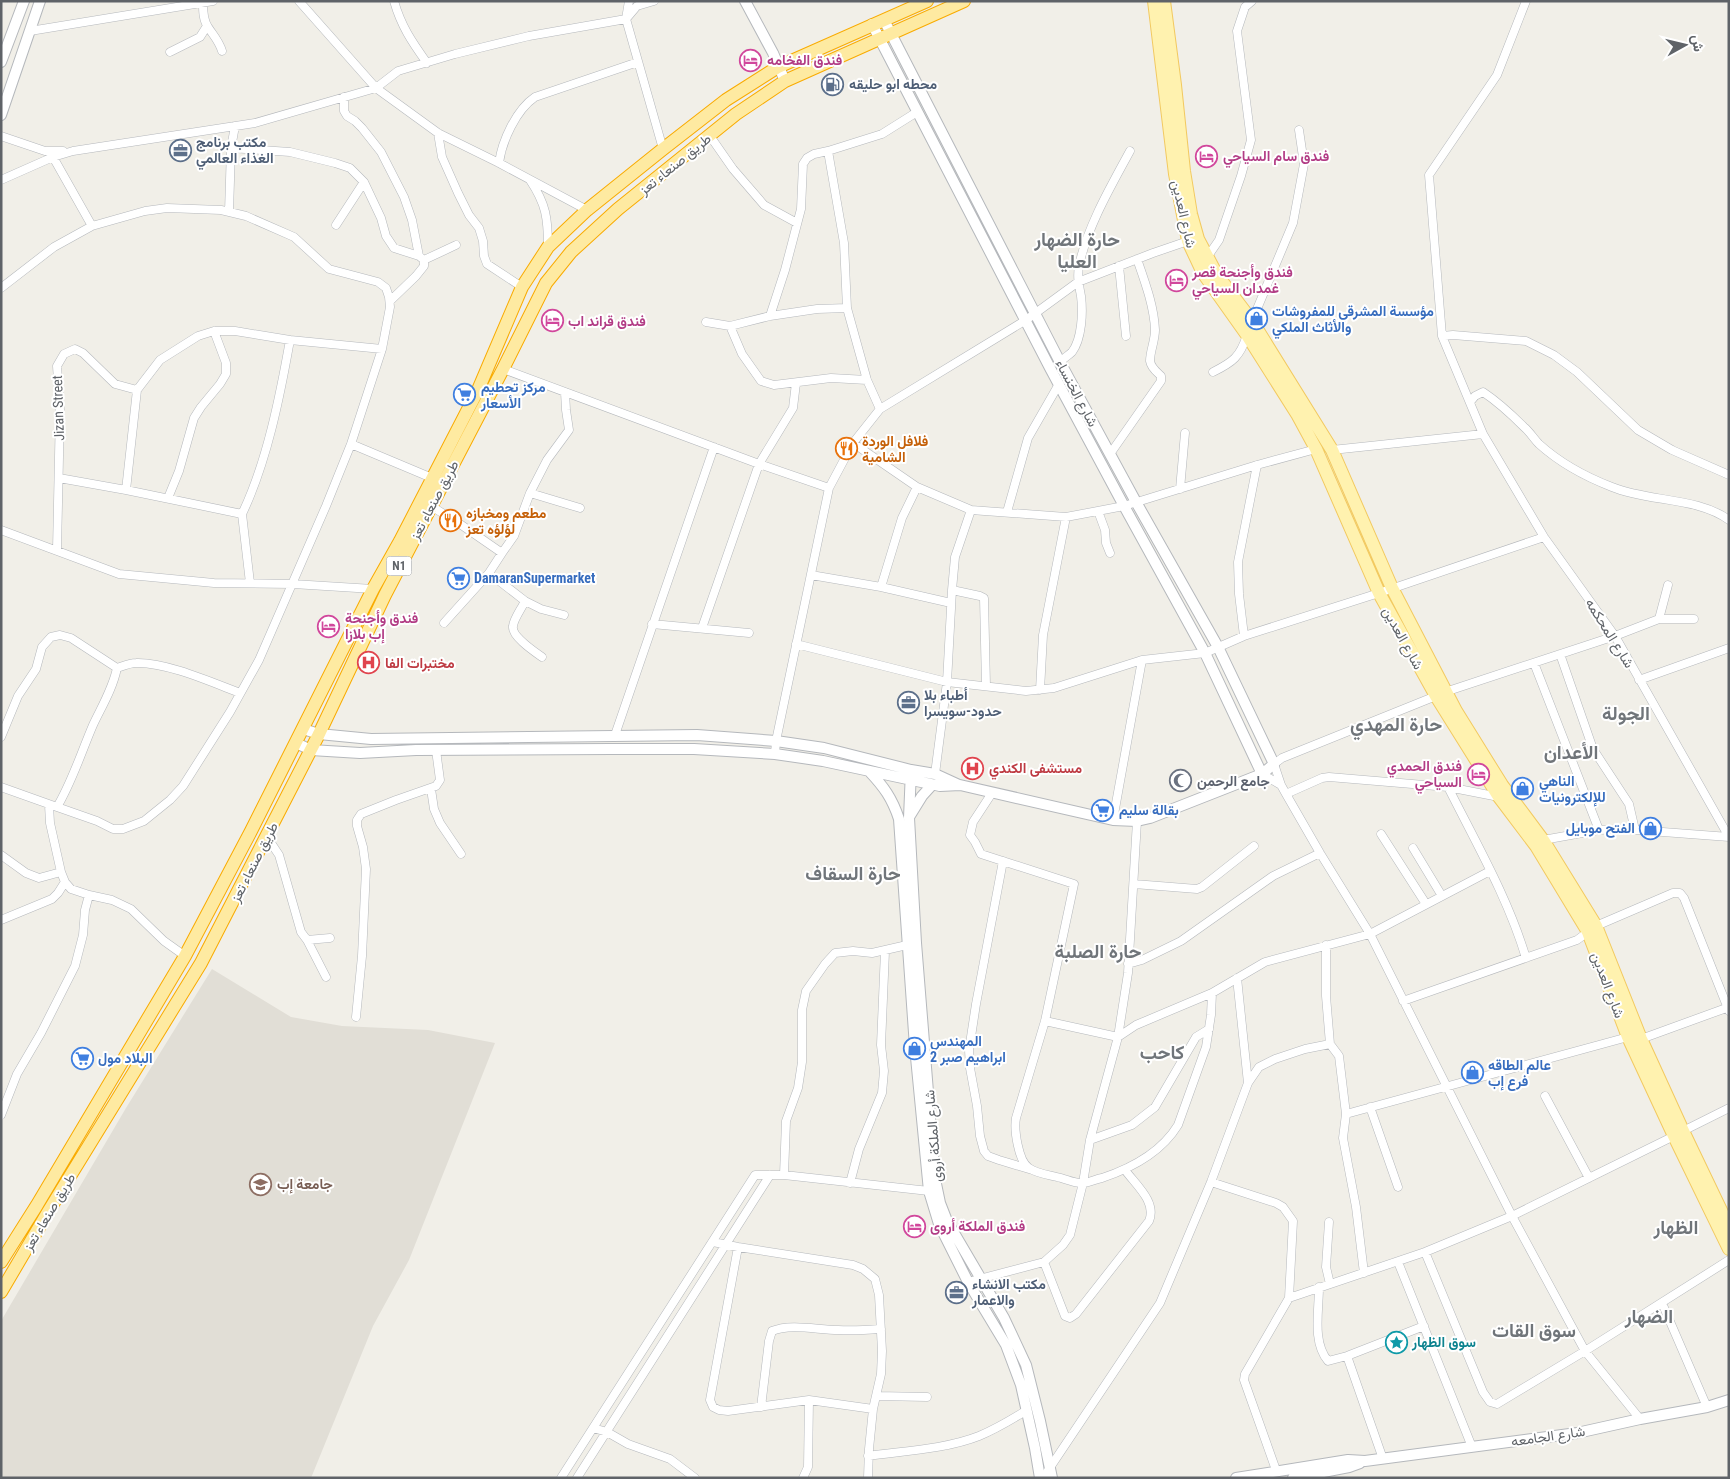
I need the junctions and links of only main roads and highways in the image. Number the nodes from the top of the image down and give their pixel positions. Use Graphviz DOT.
graph roads {
  1 [pos="927,1"];
  2 [pos="964,1"];
  3 [pos="1154,1"];
  4 [pos="1164,1"];
  5 [pos="606,194"];
  6 [pos="618,209"];
  7 [pos="1440,694"];
  8 [pos="1539,843"];
  9 [pos="1592,929"];
  10 [pos="1678,1133"];
  11 [pos="1729,1227"];
  12 [pos="1729,1249"];
  13 [pos="1,1262"];
  14 [pos="1,1292"];
  1 -- 5 [label="highway, طريق صنعاء تعز / N1"];
  2 -- 6 [label="highway, طريق صنعاء تعز / N1"];
  3 -- 7 [label="main road, شارع العدين"];
  4 -- 7 [label="main road, شارع العدين"];
  5 -- 6 [label="highway"];
  5 -- 13 [label="highway, طريق صنعاء تعز / N1"];
  6 -- 14 [label="highway, طريق صنعاء تعز / N1"];
  7 -- 8 [label="main road, شارع العدين"];
  7 -- 8 [label="main road, شارع العدين"];
  8 -- 9 [label="main road, شارع العدين"];
  9 -- 10 [label="main road, شارع العدين"];
  9 -- 10 [label="main road, شارع العدين"];
  10 -- 11 [label="main road, شارع العدين"];
  10 -- 12 [label="main road, شارع العدين"];
}
